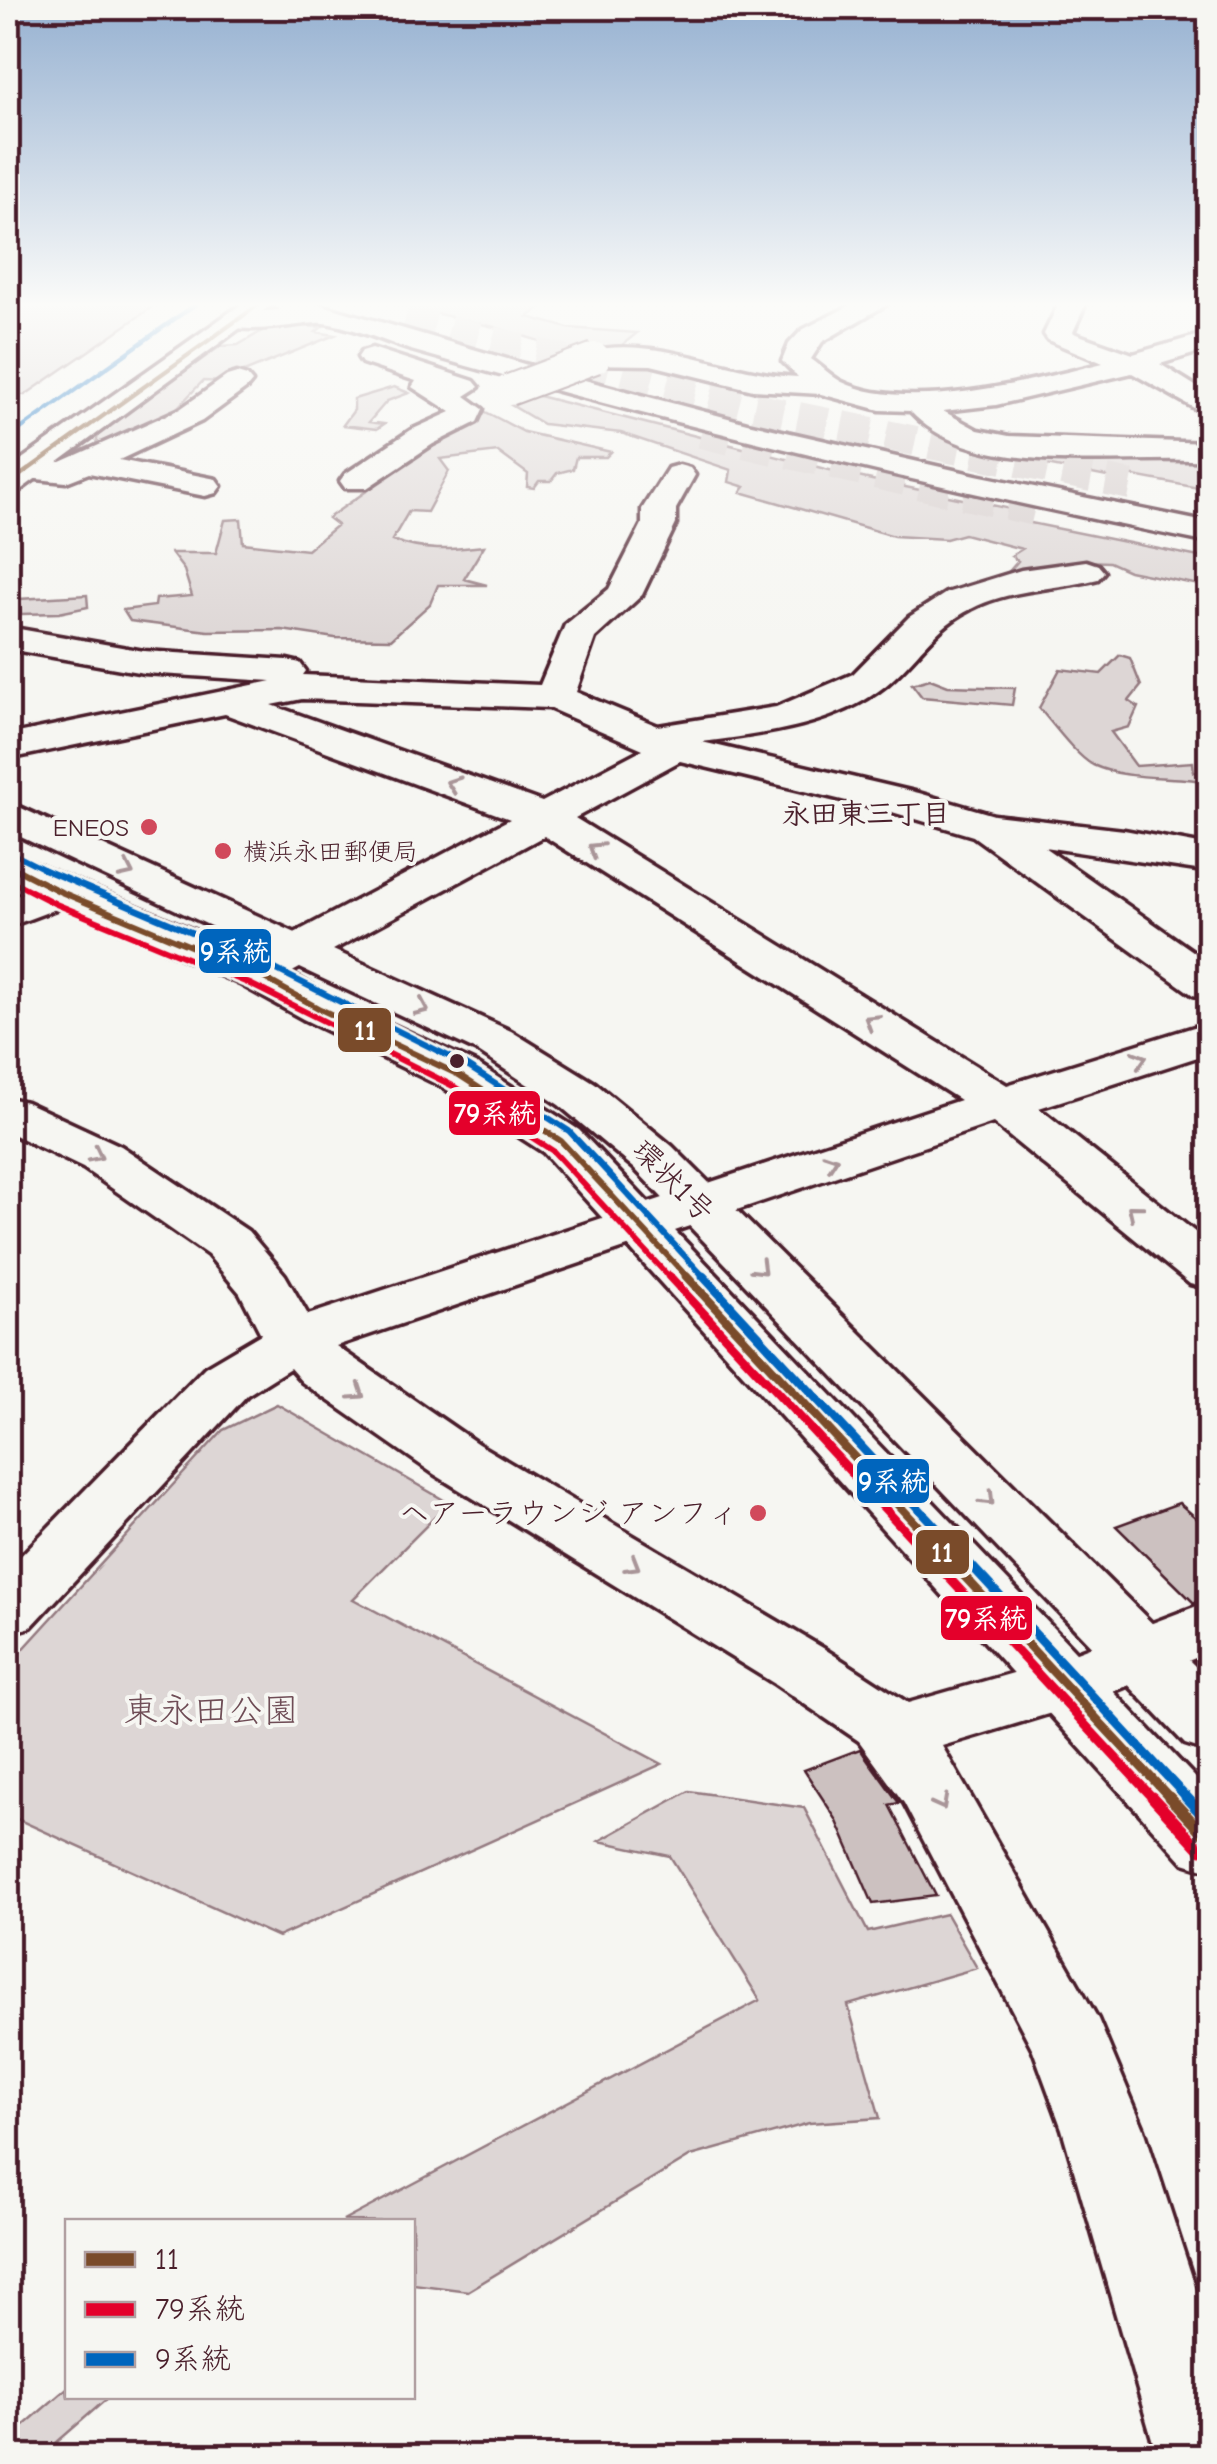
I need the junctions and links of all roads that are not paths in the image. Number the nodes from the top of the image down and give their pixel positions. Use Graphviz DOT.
graph roads {
  1 [pos="82,418"];
  2 [pos="185,418"];
  3 [pos="462,418"];
  4 [pos="703,418"];
  5 [pos="754,418"];
  6 [pos="926,418"];
  7 [pos="1210,430"];
  8 [pos="1174,449"];
  9 [pos="1210,452"];
  10 [pos="86,464"];
  11 [pos="14,469"];
  12 [pos="680,475"];
  13 [pos="356,481"];
  14 [pos="205,486"];
  15 [pos="1034,511"];
  16 [pos="1210,515"];
  17 [pos="1210,532"];
  18 [pos="1210,546"];
  19 [pos="1086,572"];
  20 [pos="8,638"];
  21 [pos="302,687"];
  22 [pos="554,698"];
  23 [pos="228,702"];
  24 [pos="664,743"];
  25 [pos="8,747"];
  26 [pos="8,815"];
  27 [pos="545,818"];
  28 [pos="988,827"];
  29 [pos="1204,852"];
  30 [pos="8,865"];
  31 [pos="61,892"];
  32 [pos="8,914"];
  33 [pos="275,962"];
  34 [pos="1210,985"];
  35 [pos="1210,1038"];
  36 [pos="1001,1103"];
  37 [pos="8,1114"];
  38 [pos="698,1205"];
  39 [pos="640,1226"];
  40 [pos="1210,1272"];
  41 [pos="296,1339"];
  42 [pos="8,1610"];
  43 [pos="1210,1625"];
  44 [pos="1142,1655"];
  45 [pos="1064,1684"];
  46 [pos="1210,1725"];
  47 [pos="893,1734"];
  48 [pos="1210,1842"];
  49 [pos="1203,2456"];
  1 -- 11 [label="main road"];
  2 -- 10 [label="main road"];
  3 -- 13 [label="main road"];
  4 -- 17 [label="main road"];
  5 -- 16 [label="main road"];
  6 -- 8 [label="main road"];
  7 -- 8 [label="main road"];
  8 -- 9 [label="main road"];
  10 -- 11 [label="main road"];
  10 -- 14 [label="main road"];
  12 -- 22 [label="main road"];
  15 -- 18 [label="main road"];
  19 -- 24 [label="main road"];
  20 -- 21 [label="main road"];
  21 -- 22 [label="main road"];
  21 -- 23 [label="main road"];
  22 -- 24 [label="main road"];
  23 -- 25 [label="main road"];
  27 -- 23 [label="main road, one-way"];
  24 -- 27 [label="main road"];
  24 -- 28 [label="main road"];
  26 -- 33 [label="main road, 環状1号, one-way"];
  27 -- 33 [label="main road"];
  36 -- 27 [label="main road, one-way"];
  28 -- 29 [label="main road"];
  28 -- 34 [label="main road"];
  30 -- 31 [label="main road, 環状1号"];
  31 -- 32 [label="main road"];
  31 -- 33 [label="main road, 環状1号"];
  33 -- 38 [label="main road, 環状1号, one-way"];
  33 -- 39 [label="main road, 環状1号"];
  36 -- 35 [label="main road, one-way"];
  38 -- 36 [label="main road, one-way"];
  40 -- 36 [label="main road, one-way"];
  37 -- 41 [label="main road, one-way"];
  38 -- 39 [label="main road"];
  38 -- 44 [label="main road, 環状1号, one-way"];
  39 -- 41 [label="main road"];
  39 -- 45 [label="main road, 環状1号"];
  41 -- 42 [label="main road"];
  41 -- 47 [label="main road, one-way"];
  43 -- 44 [label="main road"];
  44 -- 45 [label="main road"];
  44 -- 46 [label="main road, 環状1号"];
  45 -- 47 [label="main road"];
  45 -- 48 [label="main road, 環状1号"];
  47 -- 49 [label="main road, one-way"];
}
